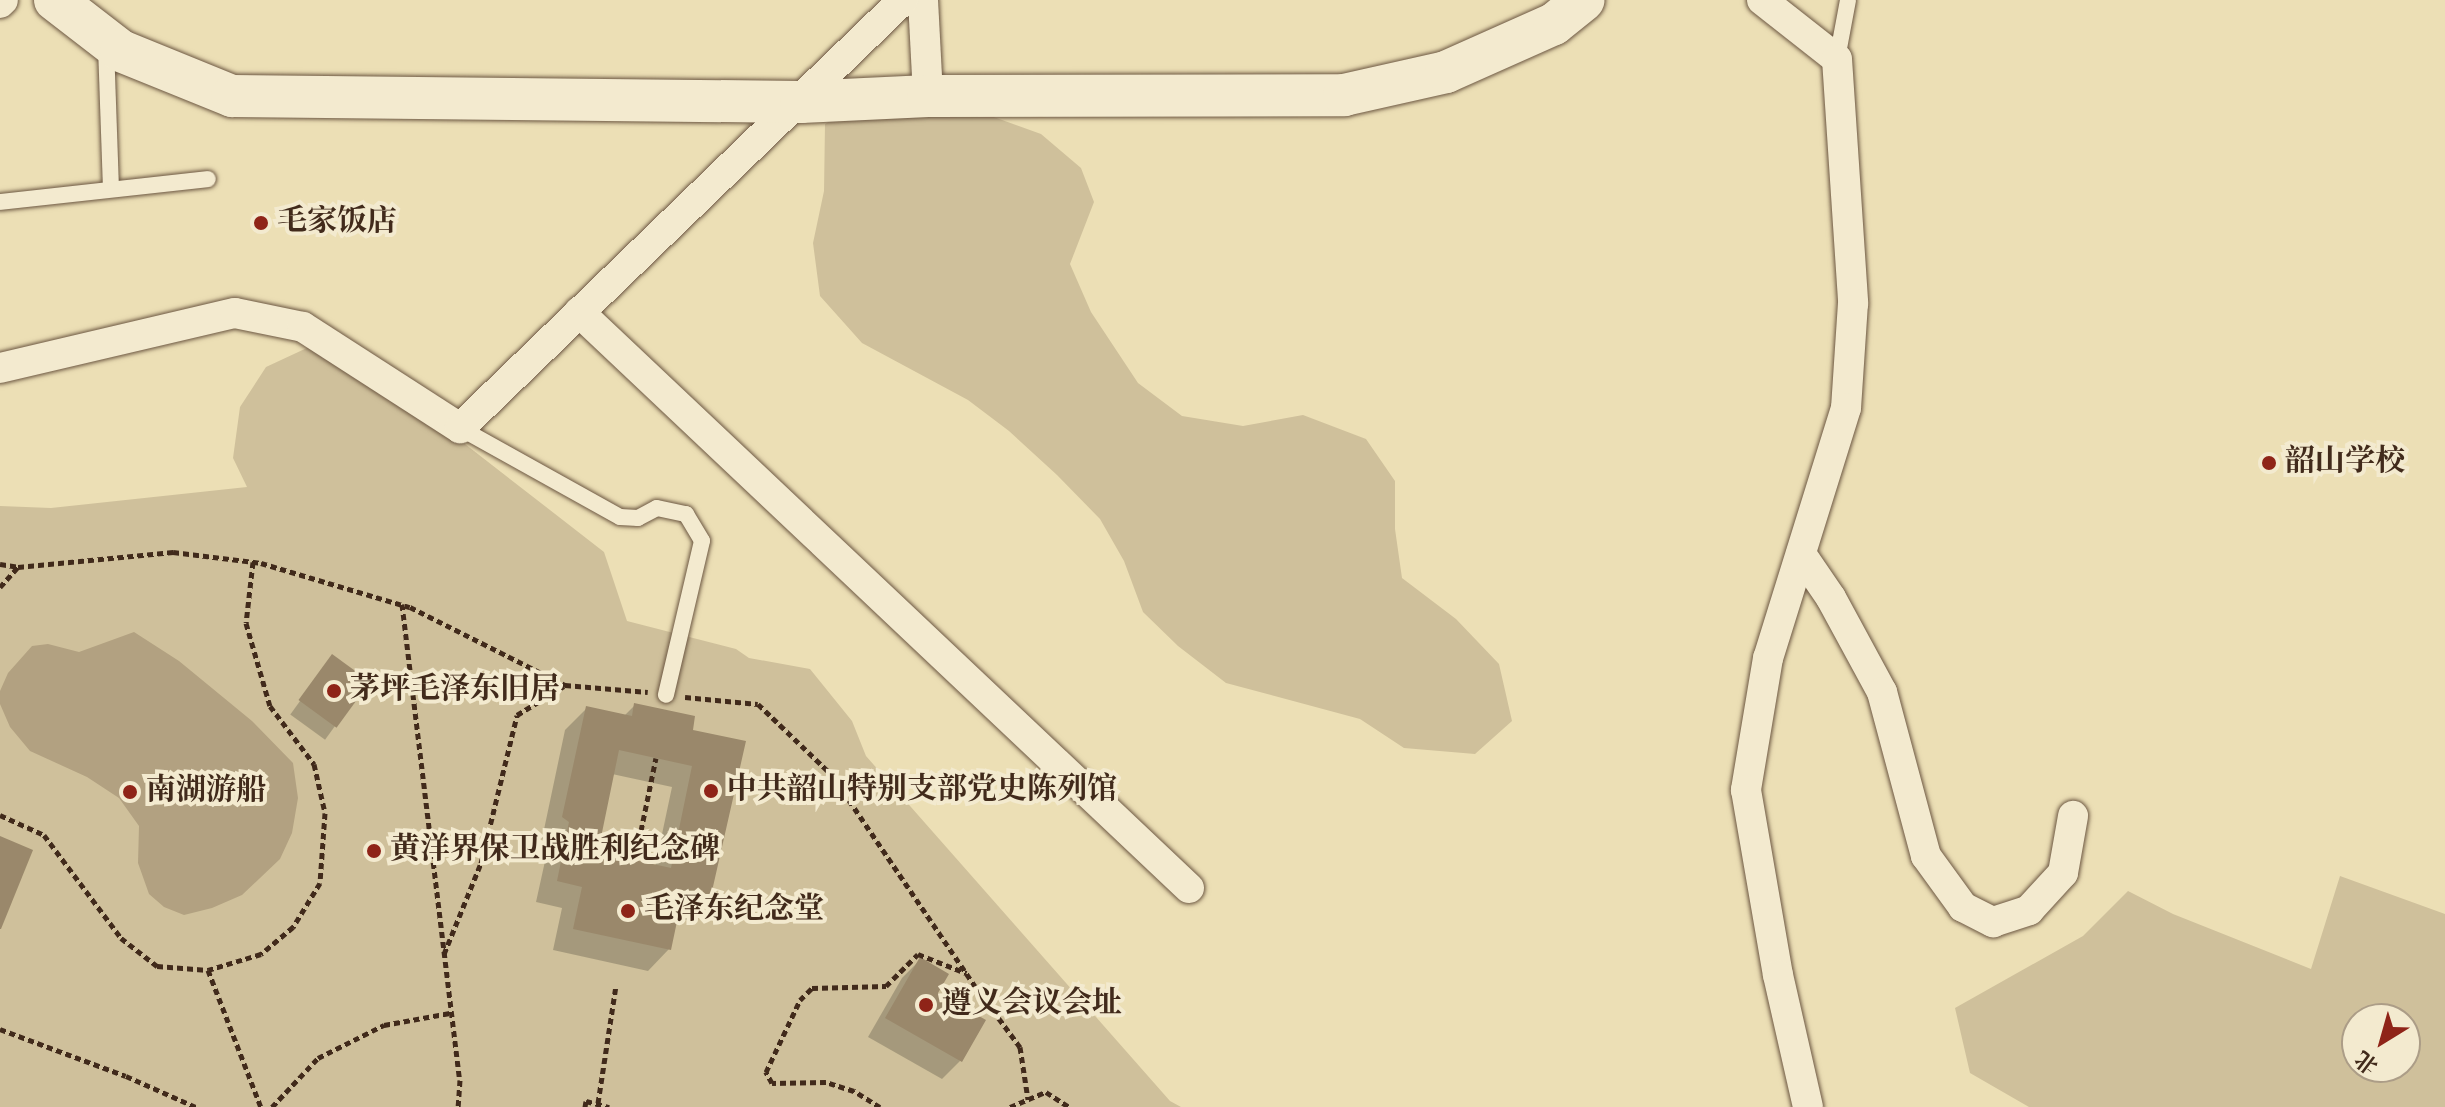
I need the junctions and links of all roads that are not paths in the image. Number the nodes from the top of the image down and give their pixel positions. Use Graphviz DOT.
graph roads {
  1 [pos="55,0"];
  2 [pos="903,0"];
  3 [pos="923,0"];
  4 [pos="1584,0"];
  5 [pos="1762,0"];
  6 [pos="1848,0"];
  7 [pos="106,39"];
  8 [pos="1837,59"];
  9 [pos="928,96"];
  10 [pos="801,102"];
  11 [pos="208,179"];
  12 [pos="111,189"];
  13 [pos="0,202"];
  14 [pos="579,312"];
  15 [pos="0,368"];
  16 [pos="460,428"];
  17 [pos="1801,554"];
  18 [pos="666,695"];
  19 [pos="2073,816"];
  20 [pos="1189,888"];
  21 [pos="1808,1107"];
  1 -- 7 [label="main road"];
  2 -- 10 [label="street"];
  3 -- 9 [label="street"];
  4 -- 9 [label="main road"];
  5 -- 8 [label="street"];
  6 -- 8 [label="lane"];
  7 -- 10 [label="main road"];
  7 -- 12 [label="lane"];
  8 -- 17 [label="street"];
  9 -- 10 [label="main road"];
  10 -- 14 [label="street"];
  11 -- 12 [label="lane"];
  12 -- 13 [label="lane"];
  14 -- 16 [label="street"];
  14 -- 20 [label="street"];
  15 -- 16 [label="street"];
  16 -- 18 [label="lane"];
  17 -- 19 [label="street"];
  17 -- 21 [label="street"];
}
